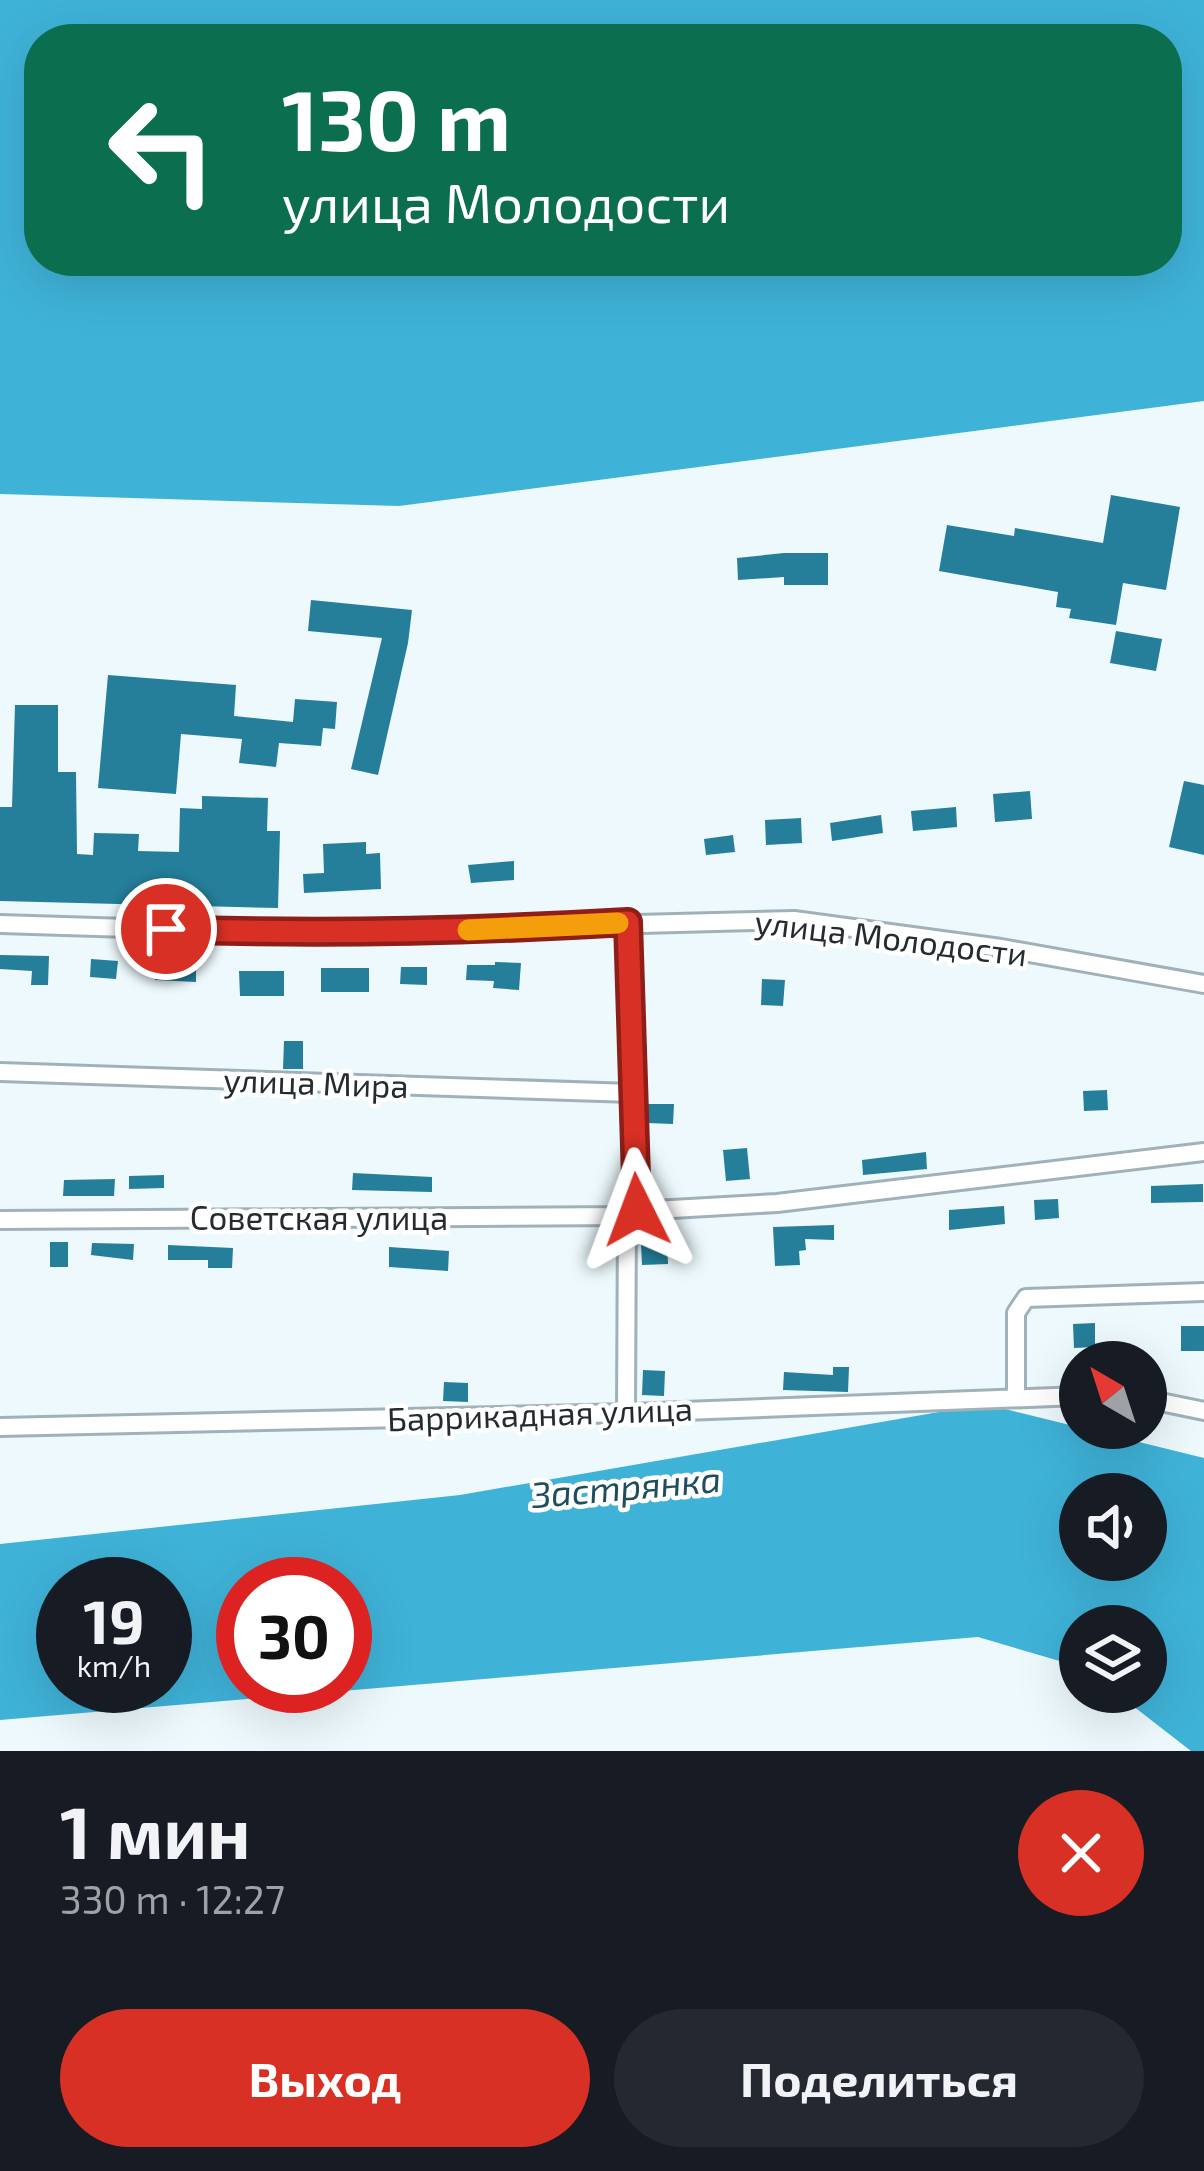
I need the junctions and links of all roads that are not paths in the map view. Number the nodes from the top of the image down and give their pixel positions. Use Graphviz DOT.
graph roads {
  1 [pos="628,922"];
  2 [pos="0,924"];
  3 [pos="1204,984"];
  4 [pos="0,1072"];
  5 [pos="632,1093"];
  6 [pos="1204,1152"];
  7 [pos="632,1213"];
  8 [pos="0,1220"];
  9 [pos="1204,1292"];
  10 [pos="1059,1397"];
  11 [pos="1016,1398"];
  12 [pos="1167,1404"];
  13 [pos="626,1412"];
  14 [pos="1204,1412"];
  15 [pos="0,1427"];
  1 -- 2 [label="street, улица Молодости"];
  1 -- 3 [label="street, улица Молодости"];
  1 -- 5 [label="street"];
  4 -- 5 [label="street, улица Мира"];
  5 -- 7 [label="street"];
  6 -- 7 [label="street, Советская улица"];
  7 -- 8 [label="street, Советская улица"];
  7 -- 13 [label="street"];
  9 -- 11 [label="street"];
  10 -- 11 [label="street, Баррикадная улица"];
  11 -- 13 [label="street, Баррикадная улица"];
  12 -- 14 [label="street"];
  13 -- 15 [label="street, Баррикадная улица"];
}
